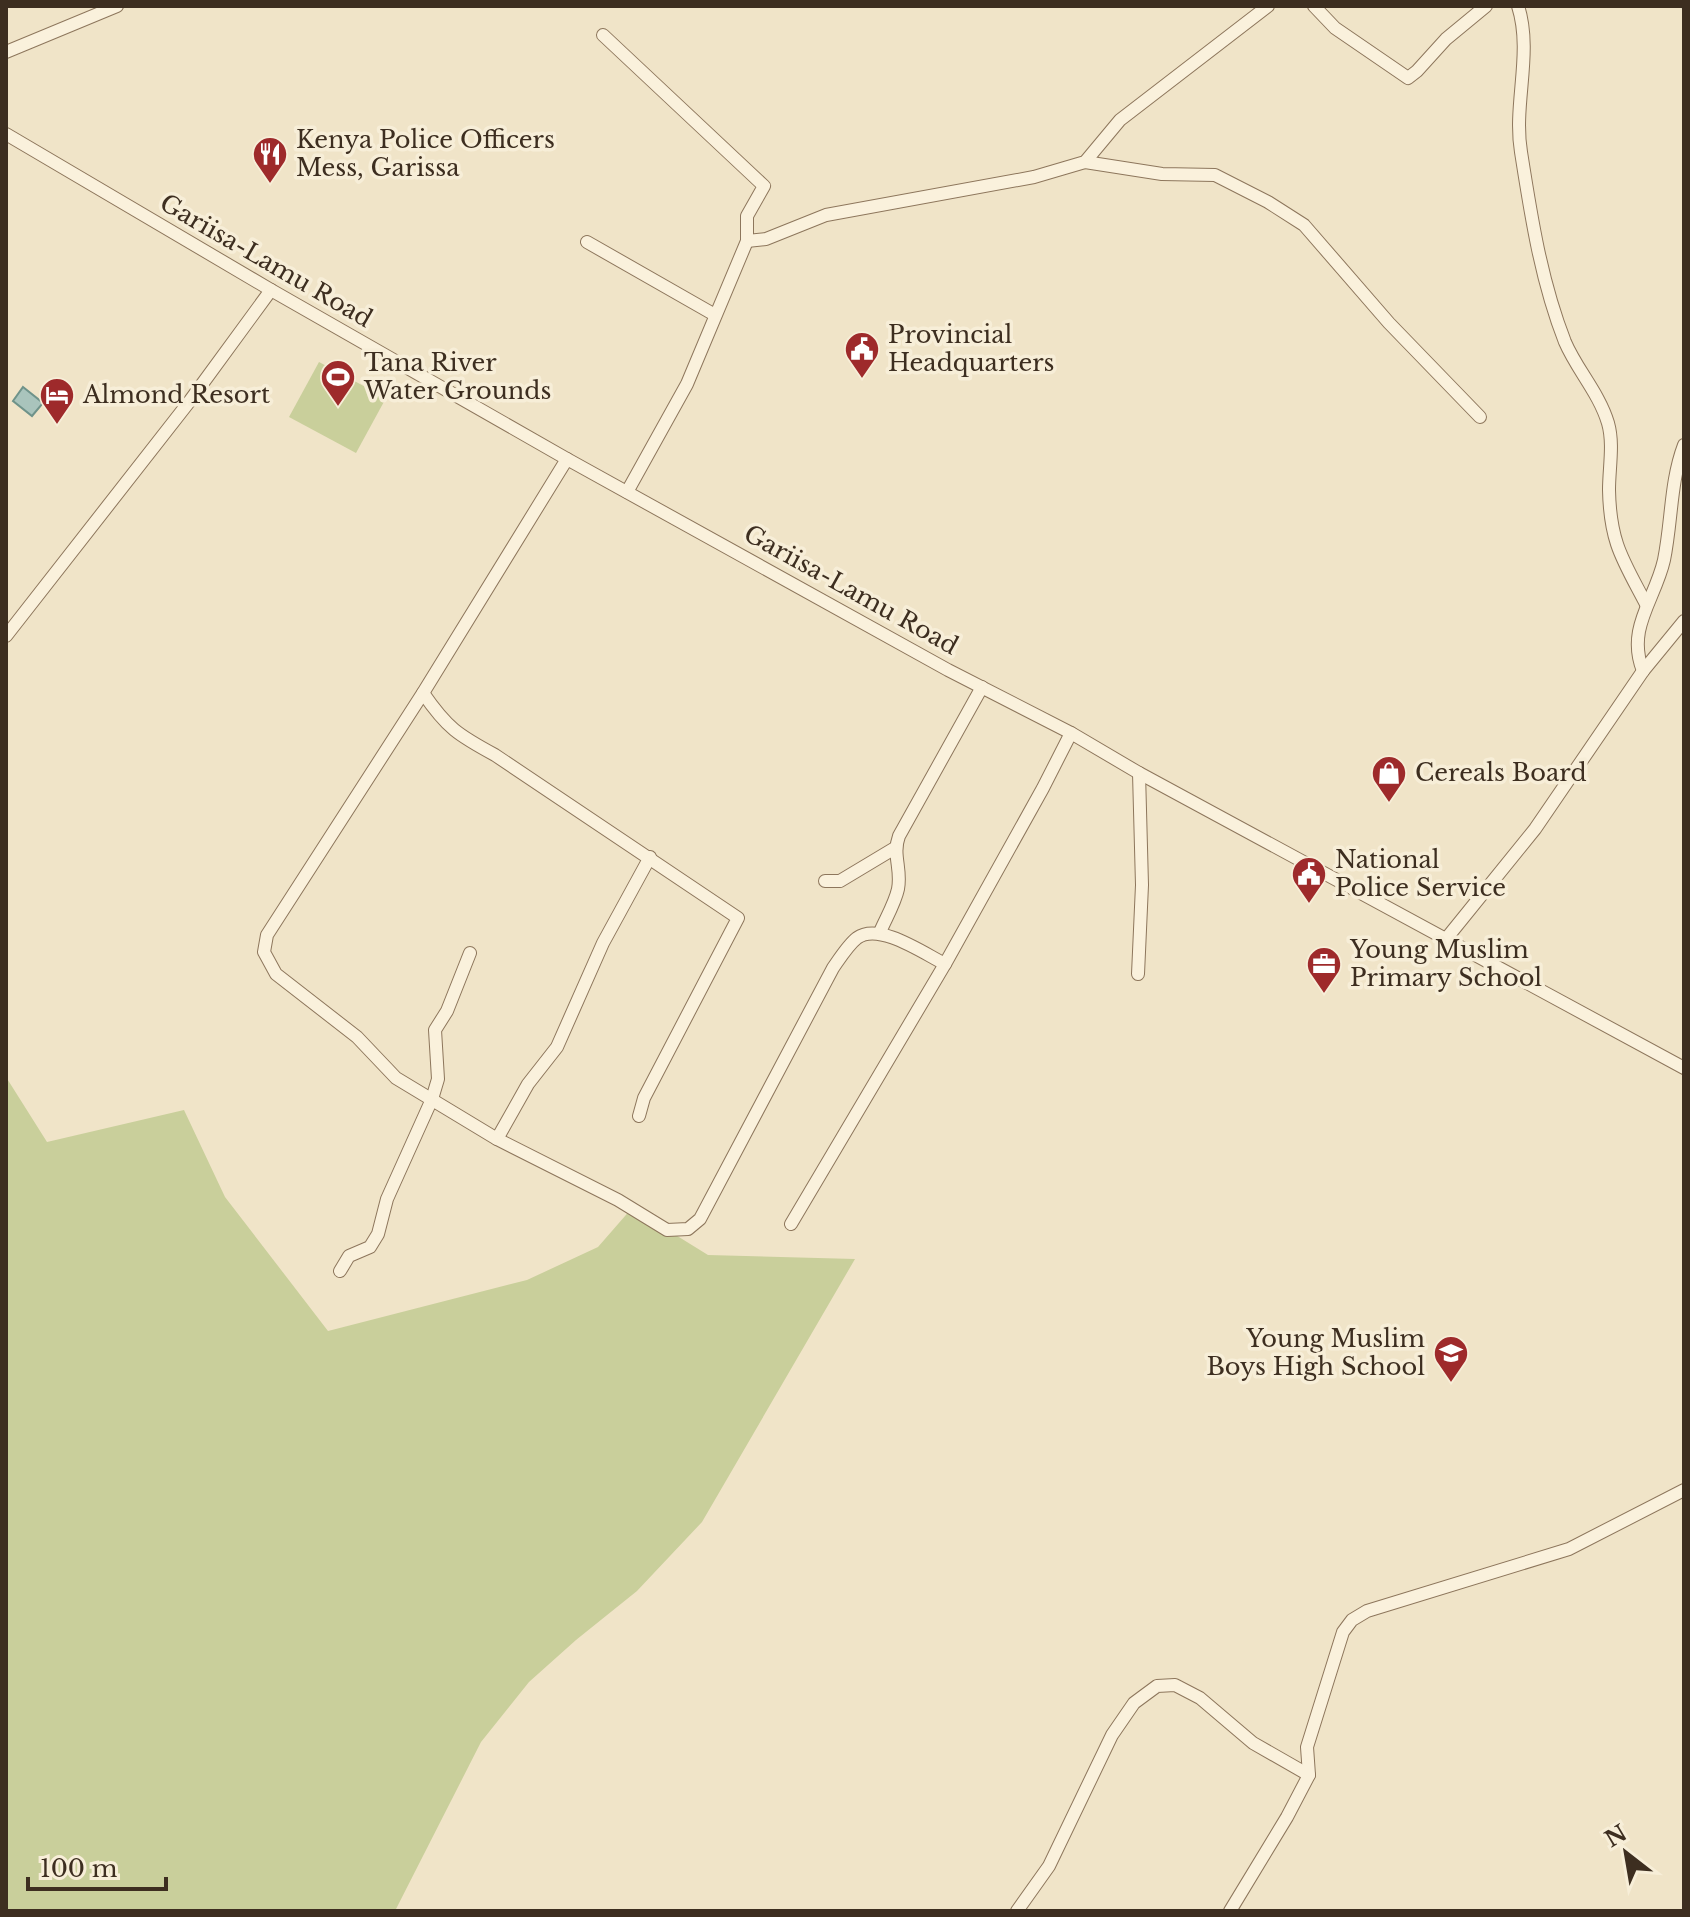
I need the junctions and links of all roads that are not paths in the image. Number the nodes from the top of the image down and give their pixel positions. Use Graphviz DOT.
graph roads {
  1 [pos="117,6"];
  2 [pos="1268,6"];
  3 [pos="1314,6"];
  4 [pos="1486,6"];
  5 [pos="1518,6"];
  6 [pos="603,35"];
  7 [pos="6,52"];
  8 [pos="6,134"];
  9 [pos="1085,162"];
  10 [pos="747,241"];
  11 [pos="587,242"];
  12 [pos="271,290"];
  13 [pos="715,315"];
  14 [pos="1480,417"];
  15 [pos="1684,445"];
  16 [pos="567,459"];
  17 [pos="627,492"];
  18 [pos="1646,604"];
  19 [pos="1684,621"];
  20 [pos="6,636"];
  21 [pos="1643,671"];
  22 [pos="982,687"];
  23 [pos="423,693"];
  24 [pos="1071,733"];
  25 [pos="1139,773"];
  26 [pos="895,848"];
  27 [pos="650,857"];
  28 [pos="825,881"];
  29 [pos="880,932"];
  30 [pos="1446,939"];
  31 [pos="470,953"];
  32 [pos="945,964"];
  33 [pos="1138,974"];
  34 [pos="1684,1068"];
  35 [pos="432,1099"];
  36 [pos="639,1116"];
  37 [pos="497,1139"];
  38 [pos="791,1224"];
  39 [pos="340,1271"];
  40 [pos="1684,1490"];
  41 [pos="1309,1775"];
  42 [pos="1017,1911"];
  43 [pos="1230,1911"];
  1 -- 7 [label="street"];
  2 -- 9 [label="street"];
  3 -- 4 [label="street"];
  5 -- 18 [label="street"];
  6 -- 10 [label="street"];
  8 -- 12 [label="street, Gariisa-Lamu Road"];
  9 -- 10 [label="street"];
  9 -- 14 [label="street"];
  10 -- 13 [label="street"];
  11 -- 13 [label="street"];
  12 -- 16 [label="street, Gariisa-Lamu Road"];
  12 -- 20 [label="street"];
  13 -- 17 [label="street"];
  15 -- 18 [label="street"];
  16 -- 17 [label="street, Gariisa-Lamu Road"];
  16 -- 23 [label="street"];
  17 -- 22 [label="street, Gariisa-Lamu Road"];
  18 -- 21 [label="street"];
  19 -- 21 [label="street"];
  21 -- 30 [label="street"];
  22 -- 24 [label="street, Gariisa-Lamu Road"];
  22 -- 26 [label="street"];
  23 -- 27 [label="street"];
  23 -- 35 [label="street"];
  24 -- 25 [label="street, Gariisa-Lamu Road"];
  24 -- 32 [label="street"];
  25 -- 30 [label="street, Gariisa-Lamu Road"];
  25 -- 33 [label="street"];
  26 -- 28 [label="street"];
  26 -- 29 [label="street"];
  27 -- 36 [label="street"];
  27 -- 37 [label="street"];
  29 -- 32 [label="street"];
  29 -- 37 [label="street"];
  30 -- 34 [label="street, Gariisa-Lamu Road"];
  31 -- 35 [label="street"];
  32 -- 38 [label="street"];
  35 -- 37 [label="street"];
  35 -- 39 [label="street"];
  40 -- 41 [label="street"];
  41 -- 42 [label="street"];
  41 -- 43 [label="street"];
}
